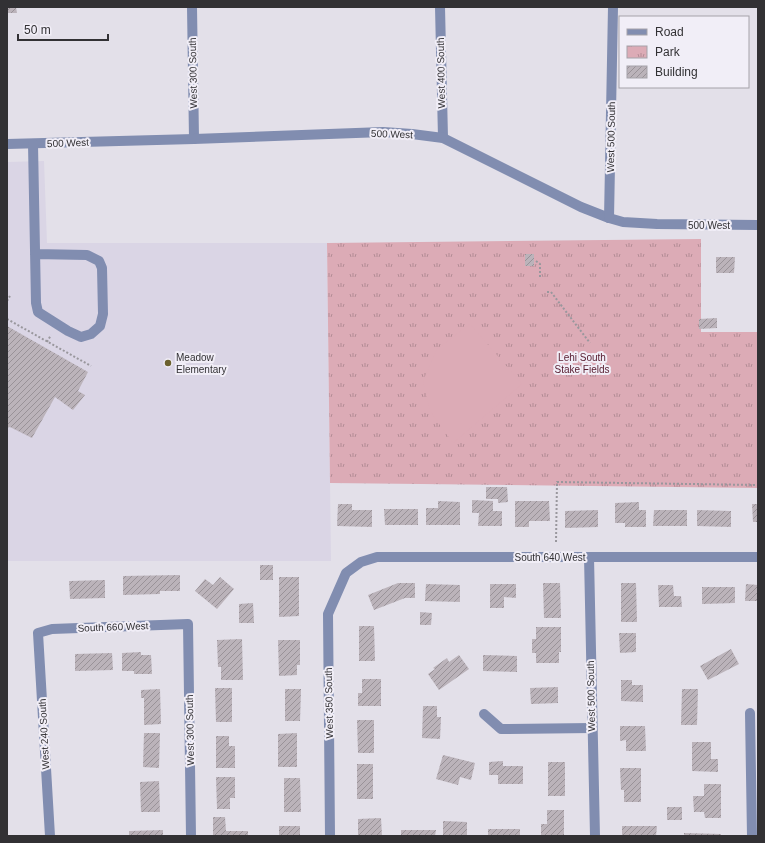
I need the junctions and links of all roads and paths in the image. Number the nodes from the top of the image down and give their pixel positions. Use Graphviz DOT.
graph roads {
  1 [pos="192,7"];
  2 [pos="440,7"];
  3 [pos="613,7"];
  4 [pos="442,138"];
  5 [pos="194,139"];
  6 [pos="7,144"];
  7 [pos="33,144"];
  8 [pos="609,218"];
  9 [pos="758,225"];
  10 [pos="35,254"];
  11 [pos="536,261"];
  12 [pos="540,279"];
  13 [pos="547,292"];
  14 [pos="10,296"];
  15 [pos="7,301"];
  16 [pos="7,320"];
  17 [pos="51,335"];
  18 [pos="47,342"];
  19 [pos="590,343"];
  20 [pos="90,366"];
  21 [pos="758,485"];
  22 [pos="556,542"];
  23 [pos="589,557"];
  24 [pos="758,557"];
  25 [pos="346,573"];
  26 [pos="188,624"];
  27 [pos="38,633"];
  28 [pos="750,713"];
  29 [pos="484,714"];
  30 [pos="592,728"];
  31 [pos="50,836"];
  32 [pos="191,836"];
  33 [pos="330,836"];
  34 [pos="595,836"];
  35 [pos="752,836"];
  1 -- 5 [label="street, West 300 South"];
  2 -- 4 [label="street, West 400 South"];
  3 -- 8 [label="street, West 500 South"];
  4 -- 5 [label="street, 500 West"];
  4 -- 8 [label="street, 500 West"];
  5 -- 7 [label="street, 500 West"];
  6 -- 7 [label="street, 500 West"];
  7 -- 10 [label="street"];
  8 -- 9 [label="street, 500 West"];
  10 -- 10 [label="street"];
  11 -- 12 [label="path"];
  13 -- 19 [label="path"];
  14 -- 15 [label="path"];
  16 -- 18 [label="path"];
  17 -- 18 [label="path"];
  18 -- 20 [label="path"];
  21 -- 22 [label="path"];
  23 -- 24 [label="street, South 640 West"];
  23 -- 25 [label="street, South 640 West"];
  23 -- 30 [label="street, West 500 South"];
  25 -- 33 [label="street, West 350 South"];
  26 -- 27 [label="street, South 660 West"];
  26 -- 32 [label="street, West 300 South"];
  27 -- 31 [label="street, West 240 South"];
  28 -- 35 [label="street"];
  29 -- 30 [label="street"];
  30 -- 34 [label="street, West 500 South"];
}
